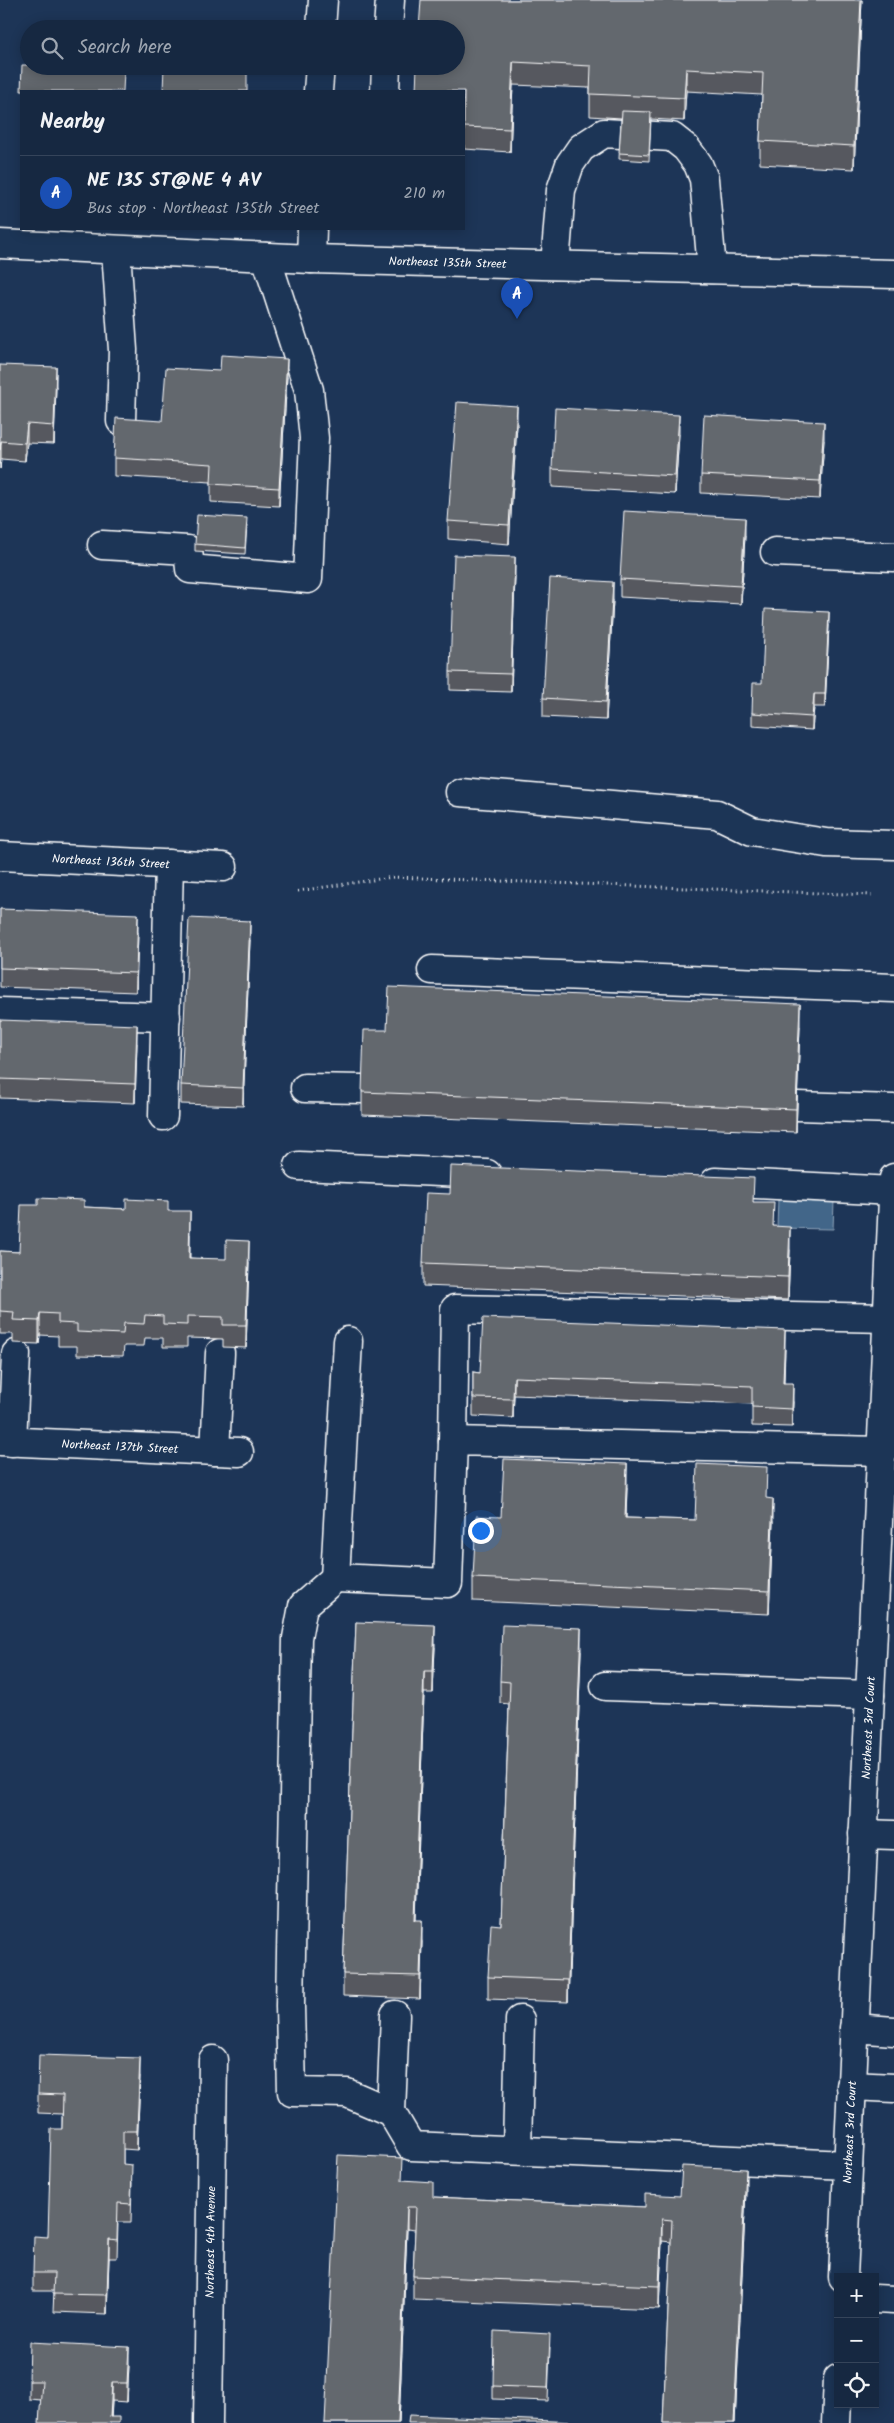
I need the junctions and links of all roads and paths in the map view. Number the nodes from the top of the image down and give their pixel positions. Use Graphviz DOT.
graph roads {
  1 [pos="323,0"];
  2 [pos="390,0"];
  3 [pos="322,20"];
  4 [pos="389,20"];
  5 [pos="319,75"];
  6 [pos="386,75"];
  7 [pos="318,90"];
  8 [pos="385,90"];
  9 [pos="312,230"];
  10 [pos="0,244"];
  11 [pos="116,252"];
  12 [pos="266,257"];
  13 [pos="310,259"];
  14 [pos="555,265"];
  15 [pos="712,269"];
  16 [pos="894,274"];
  17 [pos="121,421"];
  18 [pos="102,545"];
  19 [pos="775,552"];
  20 [pos="894,557"];
  21 [pos="460,792"];
  22 [pos="894,845"];
  23 [pos="0,856"];
  24 [pos="169,864"];
  25 [pos="223,866"];
  26 [pos="298,891"];
  27 [pos="872,894"];
  28 [pos="432,970"];
  29 [pos="894,988"];
  30 [pos="0,1012"];
  31 [pos="166,1016"];
  32 [pos="305,1088"];
  33 [pos="363,1089"];
  34 [pos="797,1106"];
  35 [pos="894,1109"];
  36 [pos="163,1116"];
  37 [pos="299,1166"];
  38 [pos="512,1174"];
  39 [pos="894,1178"];
  40 [pos="691,1181"];
  41 [pos="893,1191"];
  42 [pos="888,1318"];
  43 [pos="348,1341"];
  44 [pos="220,1353"];
  45 [pos="16,1354"];
  46 [pos="453,1441"];
  47 [pos="6,1442"];
  48 [pos="881,1451"];
  49 [pos="335,1578"];
  50 [pos="884,1622"];
  51 [pos="605,1686"];
  52 [pos="870,1695"];
  53 [pos="863,1834"];
  54 [pos="894,1835"];
  55 [pos="395,2015"];
  56 [pos="520,2020"];
  57 [pos="854,2028"];
  58 [pos="894,2031"];
  59 [pos="213,2060"];
  60 [pos="851,2086"];
  61 [pos="894,2088"];
  62 [pos="391,2112"];
  63 [pos="517,2150"];
  64 [pos="848,2165"];
  65 [pos="842,2273"];
  66 [pos="879,2299"];
  67 [pos="894,2300"];
  68 [pos="837,2408"];
  69 [pos="208,2423"];
  70 [pos="836,2423"];
  1 -- 3 [label="street"];
  2 -- 4 [label="street"];
  5 -- 7 [label="street"];
  6 -- 8 [label="street"];
  9 -- 13 [label="street"];
  10 -- 11 [label="street, Northeast 135th Street"];
  11 -- 12 [label="street, Northeast 135th Street"];
  11 -- 17 [label="street"];
  12 -- 13 [label="street, Northeast 135th Street"];
  12 -- 18 [label="street"];
  13 -- 14 [label="street, Northeast 135th Street"];
  14 -- 15 [label="street, Northeast 135th Street"];
  14 -- 15 [label="street"];
  15 -- 16 [label="street, Northeast 135th Street"];
  19 -- 20 [label="street"];
  21 -- 22 [label="street"];
  23 -- 24 [label="street, Northeast 136th Street"];
  24 -- 25 [label="street, Northeast 136th Street"];
  24 -- 31 [label="street"];
  26 -- 27 [label="path"];
  28 -- 29 [label="street"];
  30 -- 31 [label="street"];
  31 -- 36 [label="street"];
  32 -- 33 [label="street"];
  34 -- 35 [label="street"];
  37 -- 38 [label="street"];
  39 -- 41 [label="street, Northeast 3rd Court"];
  40 -- 41 [label="street"];
  41 -- 42 [label="street, Northeast 3rd Court"];
  42 -- 46 [label="street"];
  42 -- 48 [label="street, Northeast 3rd Court"];
  43 -- 49 [label="street"];
  44 -- 47 [label="street, Northeast 137th Street"];
  45 -- 47 [label="street"];
  46 -- 48 [label="street"];
  46 -- 49 [label="street"];
  48 -- 50 [label="street, Northeast 3rd Court"];
  49 -- 62 [label="street"];
  50 -- 52 [label="street, Northeast 3rd Court"];
  51 -- 52 [label="street"];
  52 -- 53 [label="street, Northeast 3rd Court"];
  53 -- 54 [label="street"];
  53 -- 57 [label="street, Northeast 3rd Court"];
  55 -- 62 [label="street"];
  56 -- 63 [label="street"];
  57 -- 58 [label="street"];
  57 -- 60 [label="street, Northeast 3rd Court"];
  59 -- 69 [label="street, Northeast 4th Avenue"];
  60 -- 61 [label="street"];
  60 -- 64 [label="street, Northeast 3rd Court"];
  62 -- 63 [label="street"];
  63 -- 64 [label="street"];
  64 -- 65 [label="street, Northeast 3rd Court"];
  66 -- 67 [label="street"];
  68 -- 70 [label="street"];
}
